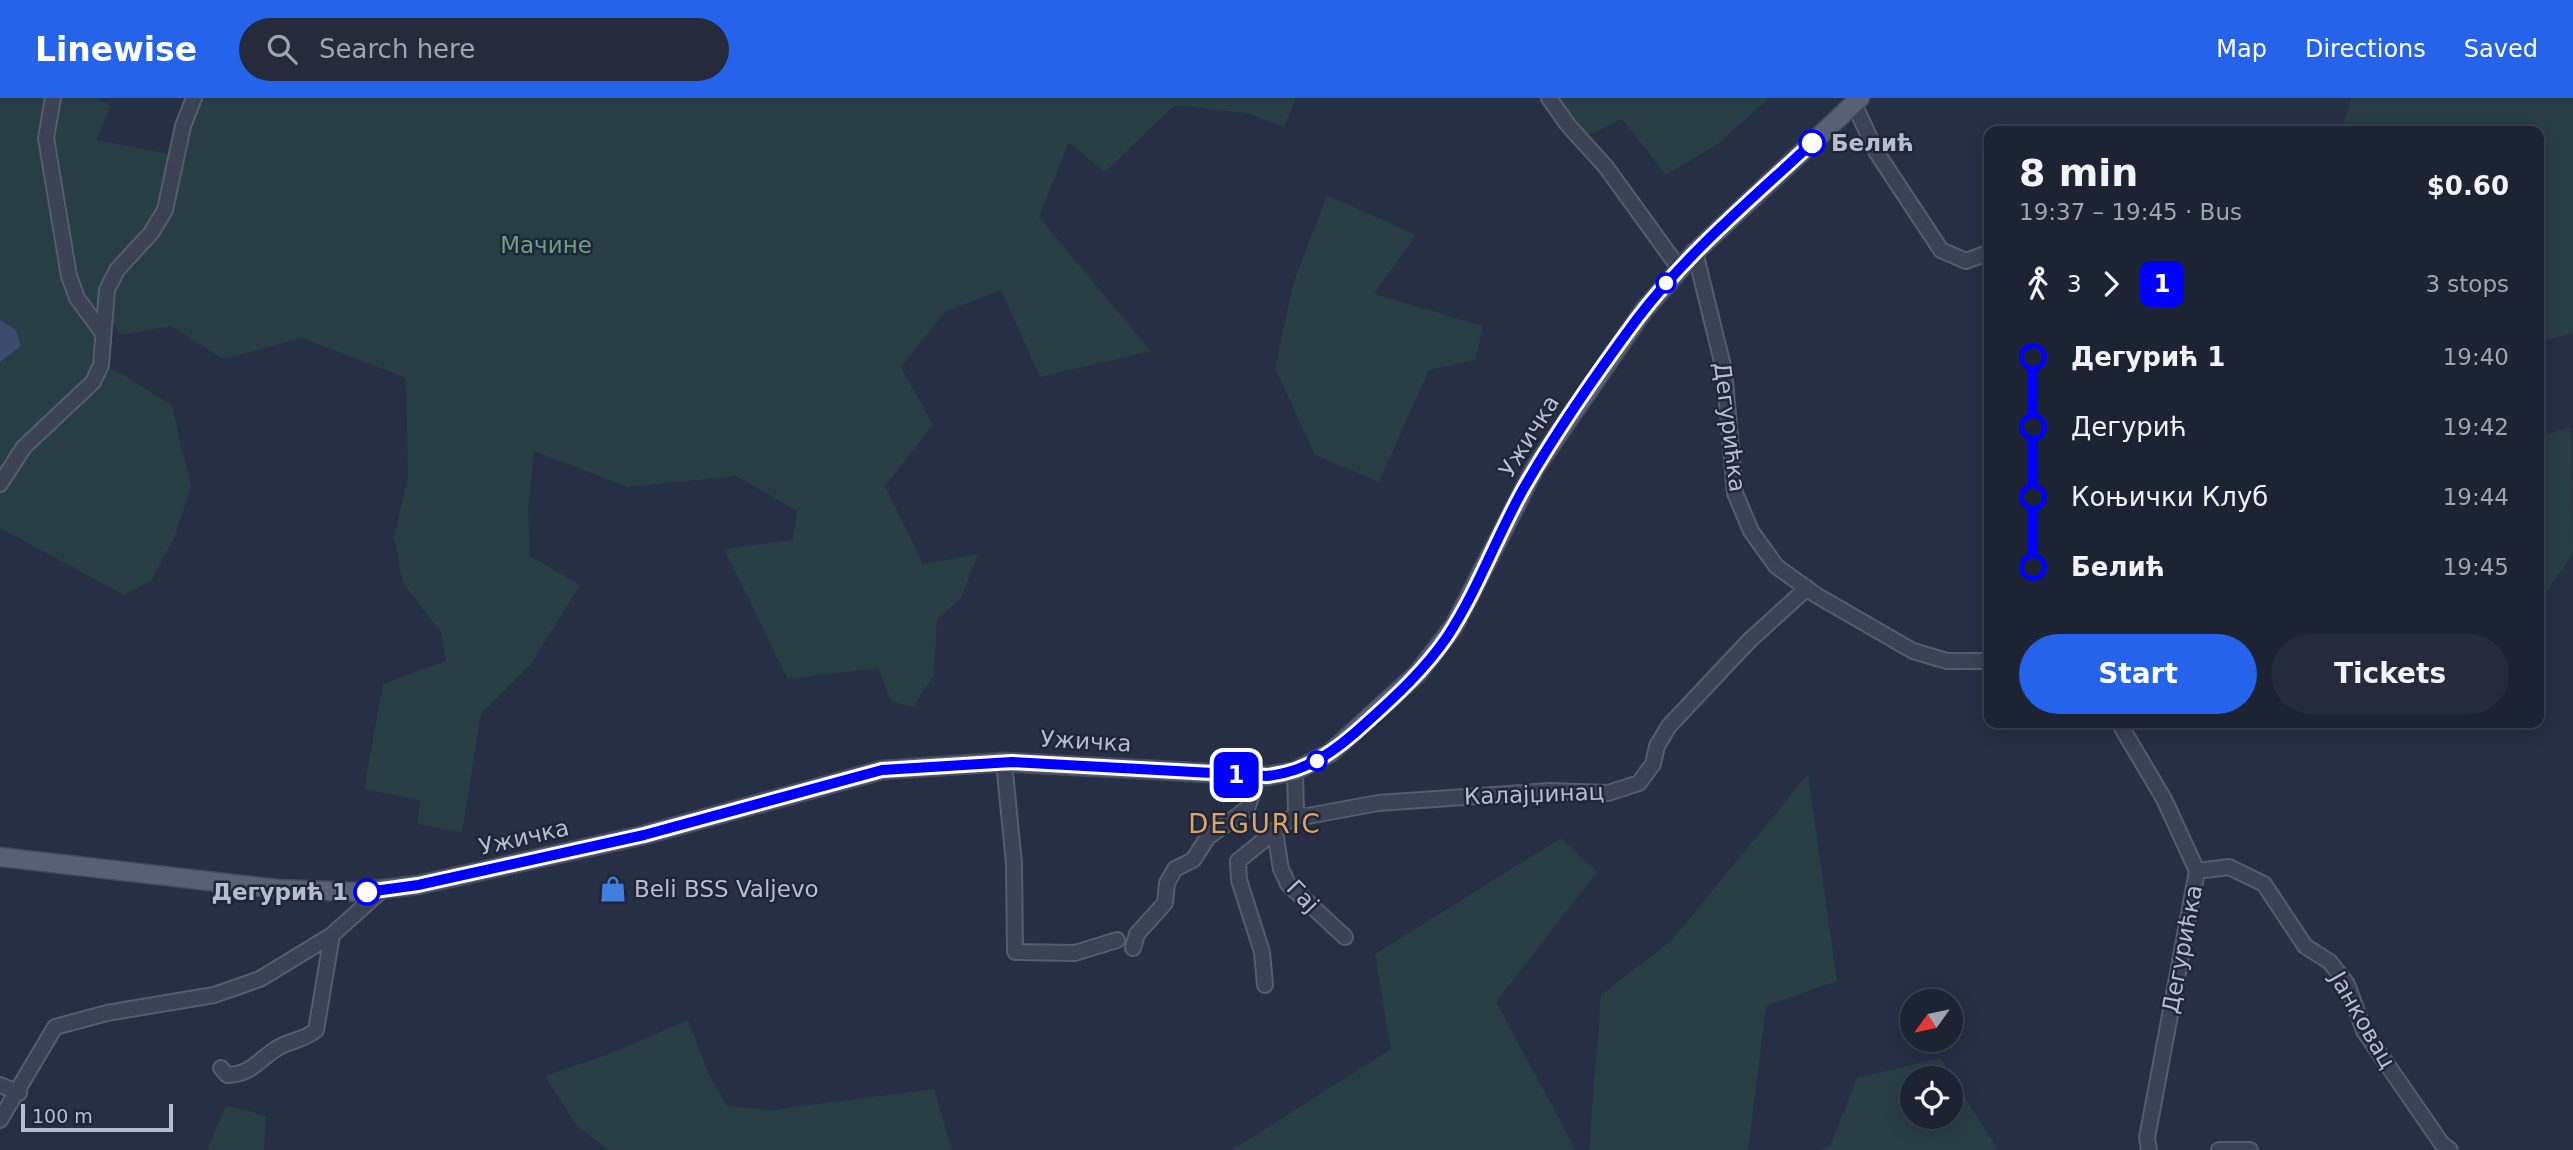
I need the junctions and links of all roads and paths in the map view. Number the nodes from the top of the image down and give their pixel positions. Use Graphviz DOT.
graph roads {
  1 [pos="53,98"];
  2 [pos="194,98"];
  3 [pos="1549,98"];
  4 [pos="1857,101"];
  5 [pos="1695,252"];
  6 [pos="1984,254"];
  7 [pos="1679,268"];
  8 [pos="102,332"];
  9 [pos="0,484"];
  10 [pos="1807,589"];
  11 [pos="1984,661"];
  12 [pos="2122,728"];
  13 [pos="1004,762"];
  14 [pos="1295,771"];
  15 [pos="1258,776"];
  16 [pos="1296,814"];
  17 [pos="1275,832"];
  18 [pos="0,857"];
  19 [pos="2197,871"];
  20 [pos="382,890"];
  21 [pos="332,936"];
  22 [pos="1345,937"];
  23 [pos="1116,940"];
  24 [pos="1133,948"];
  25 [pos="1265,985"];
  26 [pos="221,1068"];
  27 [pos="0,1085"];
  28 [pos="19,1093"];
  29 [pos="0,1120"];
  30 [pos="2149,1150"];
  31 [pos="2218,1150"];
  32 [pos="2249,1150"];
  33 [pos="2450,1150"];
  1 -- 8 [label="street"];
  2 -- 8 [label="street"];
  3 -- 7 [label="street"];
  4 -- 5 [label="main road, Ужичка"];
  4 -- 6 [label="street"];
  5 -- 7 [label="main road, Ужичка"];
  5 -- 10 [label="street, Дегурићка"];
  7 -- 14 [label="main road, Ужичка"];
  8 -- 9 [label="street"];
  10 -- 11 [label="street, Дегурићка"];
  10 -- 16 [label="street, Калајџинац"];
  12 -- 19 [label="street, Дегурићка"];
  13 -- 15 [label="main road, Ужичка"];
  13 -- 20 [label="main road, Ужичка"];
  13 -- 23 [label="street"];
  14 -- 15 [label="main road, Ужичка"];
  14 -- 16 [label="street"];
  15 -- 24 [label="street"];
  16 -- 17 [label="street"];
  17 -- 22 [label="street, Гај"];
  17 -- 25 [label="street"];
  18 -- 20 [label="main road, Ужичка"];
  19 -- 30 [label="street, Дегурићка"];
  19 -- 33 [label="street, Јанковац"];
  20 -- 21 [label="street"];
  21 -- 26 [label="street"];
  21 -- 28 [label="street"];
  27 -- 28 [label="street"];
  28 -- 29 [label="street"];
  31 -- 32 [label="street"];
}
